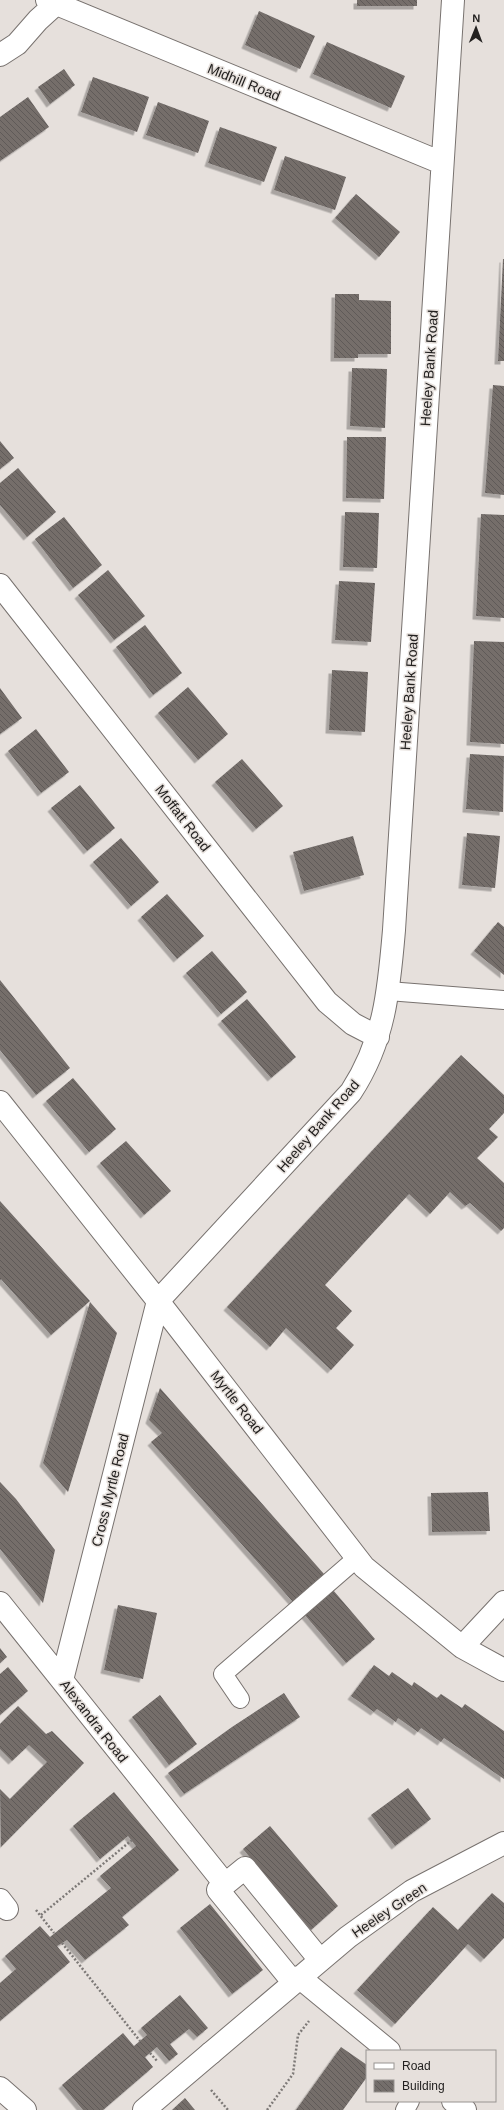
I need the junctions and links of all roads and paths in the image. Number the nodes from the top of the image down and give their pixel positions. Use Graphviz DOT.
graph roads {
  1 [pos="453,0"];
  2 [pos="54,1"];
  3 [pos="0,55"];
  4 [pos="442,163"];
  5 [pos="0,585"];
  6 [pos="388,991"];
  7 [pos="504,1000"];
  8 [pos="378,1038"];
  9 [pos="0,1102"];
  10 [pos="158,1301"];
  11 [pos="357,1558"];
  12 [pos="504,1602"];
  13 [pos="0,1603"];
  14 [pos="462,1647"];
  15 [pos="504,1670"];
  16 [pos="62,1680"];
  17 [pos="240,1699"];
  18 [pos="132,1840"];
  19 [pos="504,1843"];
  20 [pos="225,1884"];
  21 [pos="41,1915"];
  22 [pos="62,1943"];
  23 [pos="320,1960"];
  24 [pos="296,1979"];
  25 [pos="326,1999"];
  26 [pos="140,2041"];
  27 [pos="388,2050"];
  28 [pos="0,2088"];
  29 [pos="454,2102"];
  30 [pos="24,2110"];
  31 [pos="144,2110"];
  32 [pos="267,2110"];
  33 [pos="465,2110"];
  1 -- 4 [label="street, Heeley Bank Road"];
  2 -- 3 [label="street"];
  2 -- 4 [label="street, Midhill Road"];
  4 -- 6 [label="street, Heeley Bank Road"];
  5 -- 8 [label="street, Moffatt Road"];
  6 -- 7 [label="lane"];
  6 -- 8 [label="street, Heeley Bank Road"];
  8 -- 10 [label="street, Heeley Bank Road"];
  9 -- 10 [label="street, Myrtle Road"];
  10 -- 11 [label="street, Myrtle Road"];
  10 -- 16 [label="street, Cross Myrtle Road"];
  11 -- 14 [label="street, Myrtle Road"];
  11 -- 17 [label="lane"];
  12 -- 14 [label="street"];
  13 -- 16 [label="street, Alexandra Road"];
  14 -- 15 [label="street, Myrtle Road"];
  16 -- 20 [label="street, Alexandra Road"];
  18 -- 21 [label="path"];
  19 -- 23 [label="street, Heeley Green"];
  20 -- 23 [label="street"];
  20 -- 24 [label="street"];
  22 -- 26 [label="path"];
  23 -- 24 [label="street, Heeley Green"];
  24 -- 25 [label="street"];
  24 -- 31 [label="street, Heeley Green"];
  25 -- 27 [label="street"];
  25 -- 32 [label="path"];
  28 -- 30 [label="street"];
  29 -- 33 [label="street"];
}
